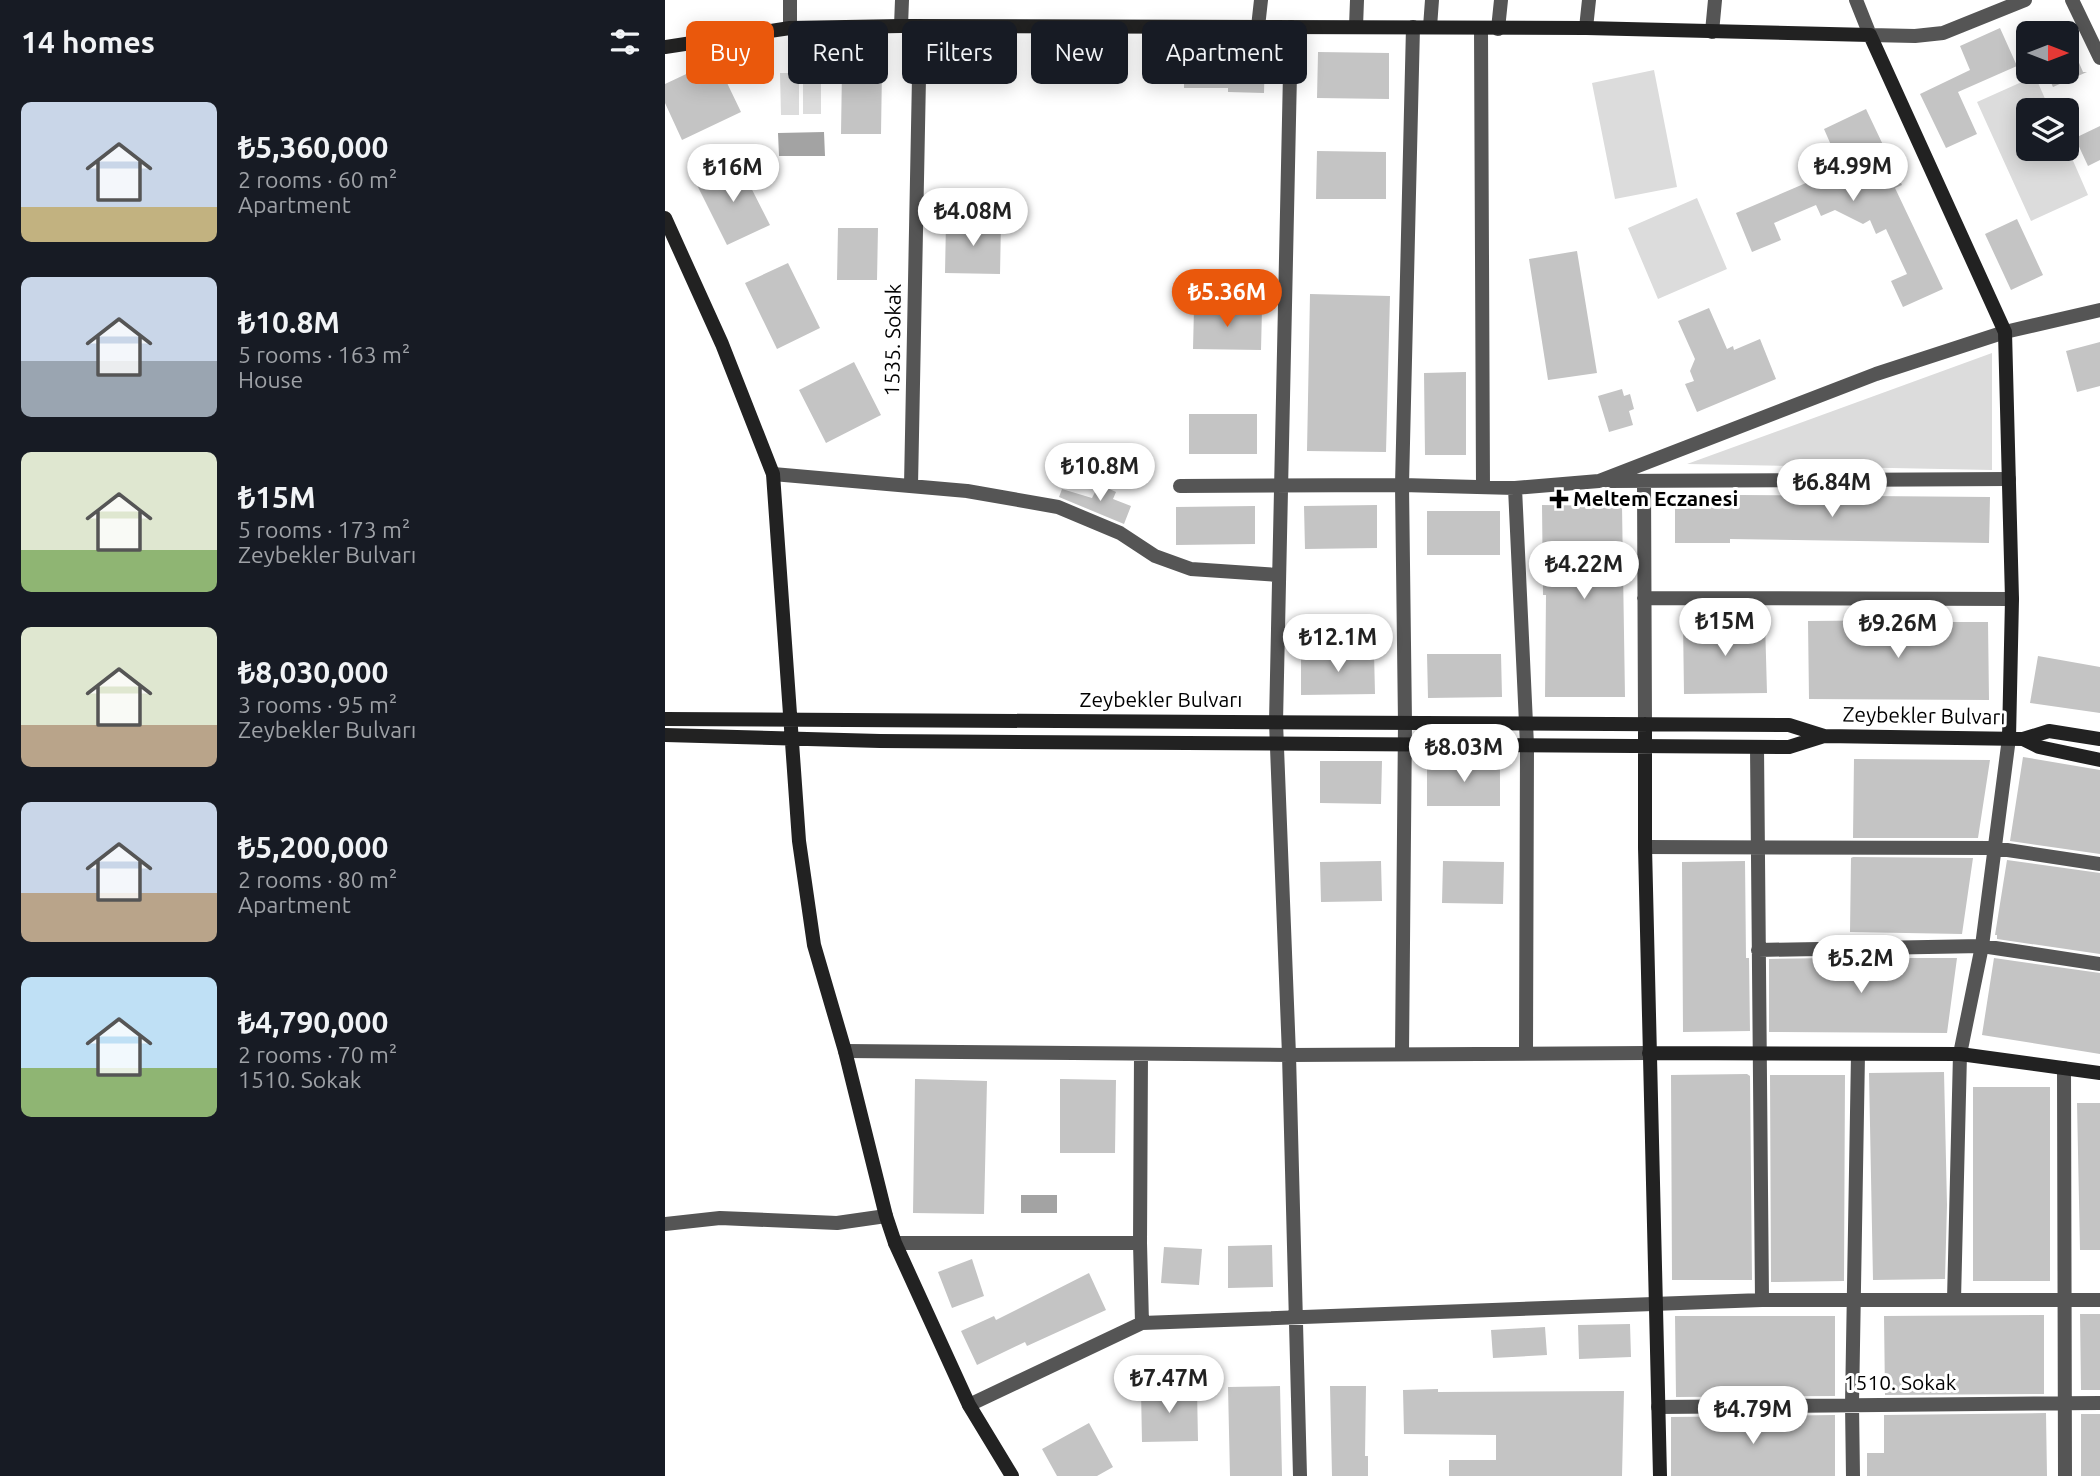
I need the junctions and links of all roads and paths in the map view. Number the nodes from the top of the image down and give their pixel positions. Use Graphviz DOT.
graph roads {
  1 [pos="790,0"];
  2 [pos="902,0"];
  3 [pos="1261,0"];
  4 [pos="1357,0"];
  5 [pos="1432,0"];
  6 [pos="1501,0"];
  7 [pos="1589,0"];
  8 [pos="1715,0"];
  9 [pos="1856,0"];
  10 [pos="2025,0"];
  11 [pos="2073,0"];
  12 [pos="790,21"];
  13 [pos="1259,21"];
  14 [pos="888,26"];
  15 [pos="901,26"];
  16 [pos="1017,26"];
  17 [pos="1142,27"];
  18 [pos="1307,27"];
  19 [pos="1356,27"];
  20 [pos="1413,27"];
  21 [pos="1430,27"];
  22 [pos="788,28"];
  23 [pos="1482,28"];
  24 [pos="1586,28"];
  25 [pos="1498,29"];
  26 [pos="1712,32"];
  27 [pos="1870,35"];
  28 [pos="665,47"];
  29 [pos="2100,58"];
  30 [pos="919,84"];
  31 [pos="1290,84"];
  32 [pos="665,218"];
  33 [pos="2100,310"];
  34 [pos="2005,332"];
  35 [pos="772,474"];
  36 [pos="2009,479"];
  37 [pos="1599,481"];
  38 [pos="1644,481"];
  39 [pos="1279,485"];
  40 [pos="1402,485"];
  41 [pos="911,486"];
  42 [pos="1180,486"];
  43 [pos="1483,487"];
  44 [pos="1515,488"];
  45 [pos="1278,575"];
  46 [pos="1644,598"];
  47 [pos="2012,599"];
  48 [pos="665,719"];
  49 [pos="790,720"];
  50 [pos="1024,720"];
  51 [pos="1276,722"];
  52 [pos="1405,723"];
  53 [pos="1526,723"];
  54 [pos="1645,724"];
  55 [pos="665,735"];
  56 [pos="1823,736"];
  57 [pos="2016,738"];
  58 [pos="791,739"];
  59 [pos="2100,739"];
  60 [pos="1024,742"];
  61 [pos="1276,744"];
  62 [pos="1405,745"];
  63 [pos="1527,746"];
  64 [pos="1645,746"];
  65 [pos="1757,747"];
  66 [pos="2100,760"];
  67 [pos="1645,847"];
  68 [pos="1759,848"];
  69 [pos="1994,848"];
  70 [pos="2100,864"];
  71 [pos="1982,946"];
  72 [pos="1758,950"];
  73 [pos="2100,964"];
  74 [pos="845,1051"];
  75 [pos="1525,1052"];
  76 [pos="1649,1053"];
  77 [pos="1141,1054"];
  78 [pos="1402,1054"];
  79 [pos="1858,1054"];
  80 [pos="1960,1054"];
  81 [pos="1289,1055"];
  82 [pos="1759,1055"];
  83 [pos="2064,1068"];
  84 [pos="2100,1073"];
  85 [pos="886,1216"];
  86 [pos="665,1224"];
  87 [pos="895,1243"];
  88 [pos="1140,1243"];
  89 [pos="1762,1300"];
  90 [pos="1853,1300"];
  91 [pos="1954,1300"];
  92 [pos="2064,1300"];
  93 [pos="2100,1300"];
  94 [pos="1657,1303"];
  95 [pos="1295,1317"];
  96 [pos="1142,1323"];
  97 [pos="1852,1404"];
  98 [pos="2065,1404"];
  99 [pos="2100,1404"];
  100 [pos="969,1405"];
  101 [pos="1658,1407"];
  102 [pos="1012,1476"];
  103 [pos="1300,1476"];
  104 [pos="1660,1476"];
  105 [pos="1853,1476"];
  106 [pos="2065,1476"];
  1 -- 12 [label="street"];
  2 -- 15 [label="street"];
  3 -- 13 [label="street"];
  4 -- 19 [label="street"];
  5 -- 21 [label="street"];
  6 -- 25 [label="street"];
  7 -- 24 [label="street"];
  8 -- 26 [label="street"];
  9 -- 27 [label="street"];
  10 -- 27 [label="street"];
  11 -- 29 [label="street"];
  14 -- 15 [label="street"];
  16 -- 17 [label="street"];
  18 -- 19 [label="street"];
  19 -- 20 [label="street"];
  20 -- 21 [label="street"];
  20 -- 40 [label="street"];
  21 -- 23 [label="street"];
  22 -- 28 [label="street"];
  23 -- 25 [label="street"];
  23 -- 43 [label="street"];
  24 -- 25 [label="street"];
  24 -- 26 [label="street"];
  26 -- 27 [label="street"];
  27 -- 34 [label="street"];
  30 -- 41 [label="street, 1535. Sokak"];
  31 -- 39 [label="street"];
  32 -- 35 [label="street"];
  33 -- 34 [label="street"];
  34 -- 36 [label="street"];
  34 -- 37 [label="street"];
  35 -- 41 [label="street"];
  35 -- 49 [label="street"];
  36 -- 38 [label="street"];
  36 -- 47 [label="street"];
  37 -- 38 [label="street"];
  37 -- 44 [label="street"];
  38 -- 46 [label="street"];
  39 -- 40 [label="street"];
  39 -- 42 [label="street"];
  39 -- 45 [label="street"];
  40 -- 43 [label="street"];
  40 -- 52 [label="street"];
  41 -- 45 [label="street"];
  43 -- 44 [label="street"];
  44 -- 53 [label="street"];
  45 -- 51 [label="street"];
  46 -- 47 [label="street"];
  46 -- 54 [label="street"];
  47 -- 57 [label="street"];
  48 -- 49 [label="street, Zeybekler Bulvarı"];
  49 -- 50 [label="street, Zeybekler Bulvarı"];
  49 -- 58 [label="street"];
  50 -- 51 [label="street, Zeybekler Bulvarı"];
  50 -- 60 [label="street"];
  51 -- 52 [label="street, Zeybekler Bulvarı"];
  51 -- 61 [label="street"];
  52 -- 53 [label="street, Zeybekler Bulvarı"];
  52 -- 62 [label="street"];
  53 -- 54 [label="street, Zeybekler Bulvarı"];
  53 -- 63 [label="street"];
  54 -- 56 [label="street, Zeybekler Bulvarı"];
  54 -- 64 [label="street"];
  55 -- 58 [label="street, Zeybekler Bulvarı"];
  56 -- 57 [label="street, Zeybekler Bulvarı"];
  56 -- 65 [label="street, Zeybekler Bulvarı"];
  57 -- 59 [label="street, Zeybekler Bulvarı"];
  57 -- 66 [label="street, Zeybekler Bulvarı"];
  57 -- 69 [label="street"];
  58 -- 60 [label="street, Zeybekler Bulvarı"];
  58 -- 74 [label="street"];
  60 -- 61 [label="street, Zeybekler Bulvarı"];
  61 -- 62 [label="street, Zeybekler Bulvarı"];
  61 -- 81 [label="street"];
  62 -- 63 [label="street, Zeybekler Bulvarı"];
  62 -- 78 [label="street"];
  63 -- 64 [label="street, Zeybekler Bulvarı"];
  63 -- 75 [label="street"];
  64 -- 65 [label="street, Zeybekler Bulvarı"];
  64 -- 67 [label="street"];
  65 -- 68 [label="street"];
  67 -- 68 [label="street"];
  67 -- 76 [label="street"];
  68 -- 69 [label="street"];
  68 -- 72 [label="street"];
  69 -- 70 [label="street"];
  69 -- 71 [label="street"];
  71 -- 72 [label="street"];
  71 -- 73 [label="street"];
  71 -- 80 [label="street"];
  72 -- 82 [label="street"];
  74 -- 77 [label="street"];
  74 -- 85 [label="street"];
  75 -- 76 [label="street"];
  75 -- 78 [label="street"];
  76 -- 82 [label="street"];
  76 -- 94 [label="street"];
  77 -- 81 [label="street"];
  77 -- 88 [label="street"];
  78 -- 81 [label="street"];
  79 -- 80 [label="street"];
  79 -- 82 [label="street"];
  79 -- 90 [label="street"];
  80 -- 83 [label="street"];
  80 -- 91 [label="street"];
  81 -- 95 [label="street"];
  82 -- 89 [label="street"];
  83 -- 84 [label="street"];
  83 -- 92 [label="street"];
  85 -- 86 [label="street"];
  85 -- 87 [label="street"];
  87 -- 88 [label="street"];
  87 -- 100 [label="street"];
  88 -- 96 [label="street"];
  89 -- 90 [label="street"];
  89 -- 94 [label="street"];
  90 -- 91 [label="street"];
  90 -- 97 [label="street"];
  91 -- 92 [label="street"];
  92 -- 93 [label="street"];
  92 -- 98 [label="street"];
  94 -- 95 [label="street"];
  94 -- 101 [label="street"];
  95 -- 96 [label="street"];
  95 -- 103 [label="street"];
  96 -- 100 [label="street"];
  97 -- 98 [label="street, 1510. Sokak"];
  97 -- 101 [label="street, 1510. Sokak"];
  97 -- 105 [label="street"];
  98 -- 99 [label="street, 1510. Sokak"];
  98 -- 106 [label="street"];
  100 -- 102 [label="street"];
  101 -- 104 [label="street"];
}
